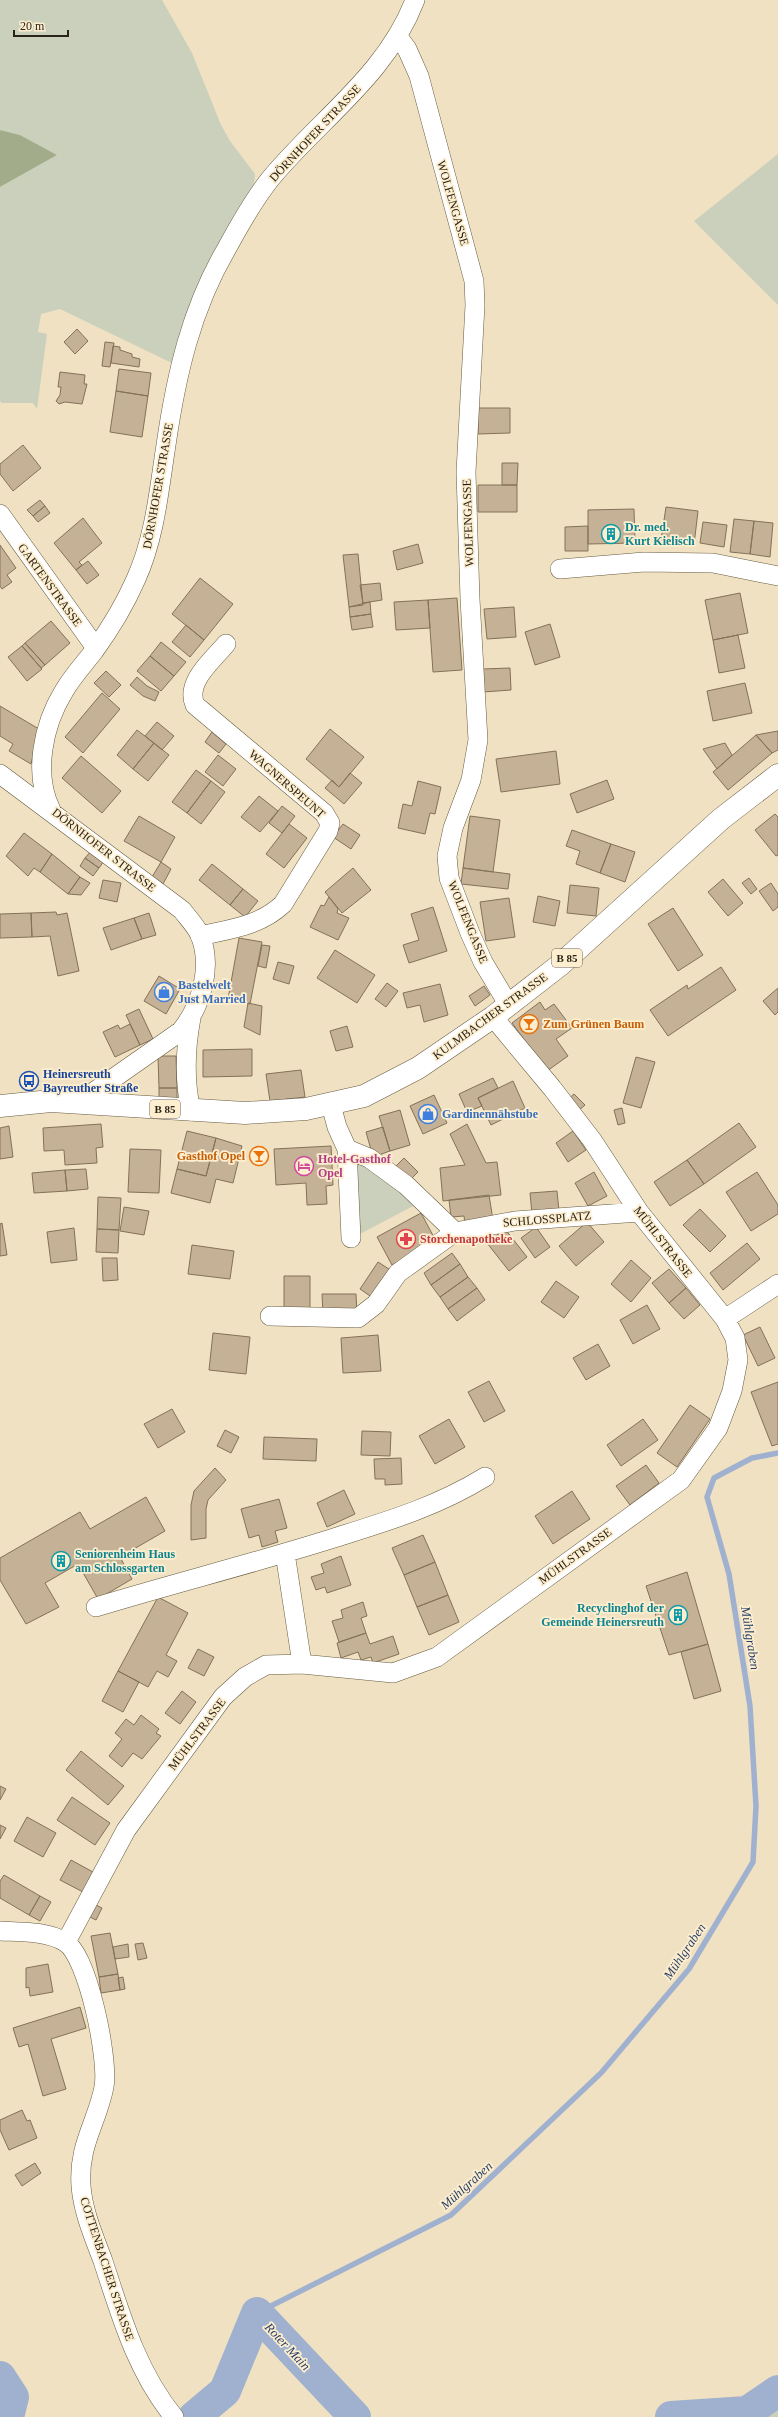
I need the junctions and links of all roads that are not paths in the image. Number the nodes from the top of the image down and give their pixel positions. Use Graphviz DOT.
graph roads {
  1 [pos="415,0"];
  2 [pos="398,37"];
  3 [pos="1,519"];
  4 [pos="560,568"];
  5 [pos="778,576"];
  6 [pos="226,644"];
  7 [pos="96,648"];
  8 [pos="0,774"];
  9 [pos="778,775"];
  10 [pos="51,810"];
  11 [pos="200,936"];
  12 [pos="500,1010"];
  13 [pos="191,1018"];
  14 [pos="78,1103"];
  15 [pos="331,1105"];
  16 [pos="0,1106"];
  17 [pos="191,1111"];
  18 [pos="348,1149"];
  19 [pos="639,1212"];
  20 [pos="455,1232"];
  21 [pos="351,1238"];
  22 [pos="778,1284"];
  23 [pos="270,1316"];
  24 [pos="725,1319"];
  25 [pos="485,1477"];
  26 [pos="285,1553"];
  27 [pos="96,1607"];
  28 [pos="302,1664"];
  29 [pos="0,1930"];
  30 [pos="66,1942"];
  31 [pos="169,2410"];
  1 -- 2 [label="street, DÖRNHOFER STRASSE"];
  2 -- 7 [label="street, DÖRNHOFER STRASSE"];
  2 -- 12 [label="street, WOLFENGASSE"];
  3 -- 7 [label="street, GARTENSTRASSE"];
  4 -- 5 [label="street"];
  6 -- 11 [label="street, WAGNERSPEUNT"];
  7 -- 10 [label="street, DÖRNHOFER STRASSE"];
  8 -- 10 [label="street"];
  9 -- 12 [label="main road, KULMBACHER STRASSE / B 85"];
  10 -- 11 [label="street, DÖRNHOFER STRASSE"];
  11 -- 13 [label="street, DÖRNHOFER STRASSE"];
  12 -- 15 [label="main road, KULMBACHER STRASSE / B 85"];
  12 -- 19 [label="street, MÜHLSTRASSE"];
  13 -- 14 [label="street, DÖRNHOFER STRASSE"];
  13 -- 17 [label="street, DÖRNHOFER STRASSE"];
  14 -- 16 [label="main road, B 85"];
  14 -- 17 [label="main road, B 85"];
  15 -- 17 [label="main road, B 85"];
  15 -- 18 [label="street"];
  18 -- 20 [label="street"];
  18 -- 21 [label="street"];
  19 -- 20 [label="street, SCHLOSSPLATZ"];
  19 -- 24 [label="street, MÜHLSTRASSE"];
  20 -- 23 [label="street, SCHLOSSPLATZ"];
  22 -- 24 [label="street"];
  24 -- 28 [label="street, MÜHLSTRASSE"];
  25 -- 26 [label="street"];
  26 -- 27 [label="street"];
  26 -- 28 [label="street"];
  28 -- 30 [label="street, MÜHLSTRASSE"];
  29 -- 30 [label="street, COTTENBACHER STRASSE"];
  30 -- 31 [label="street, COTTENBACHER STRASSE"];
}
